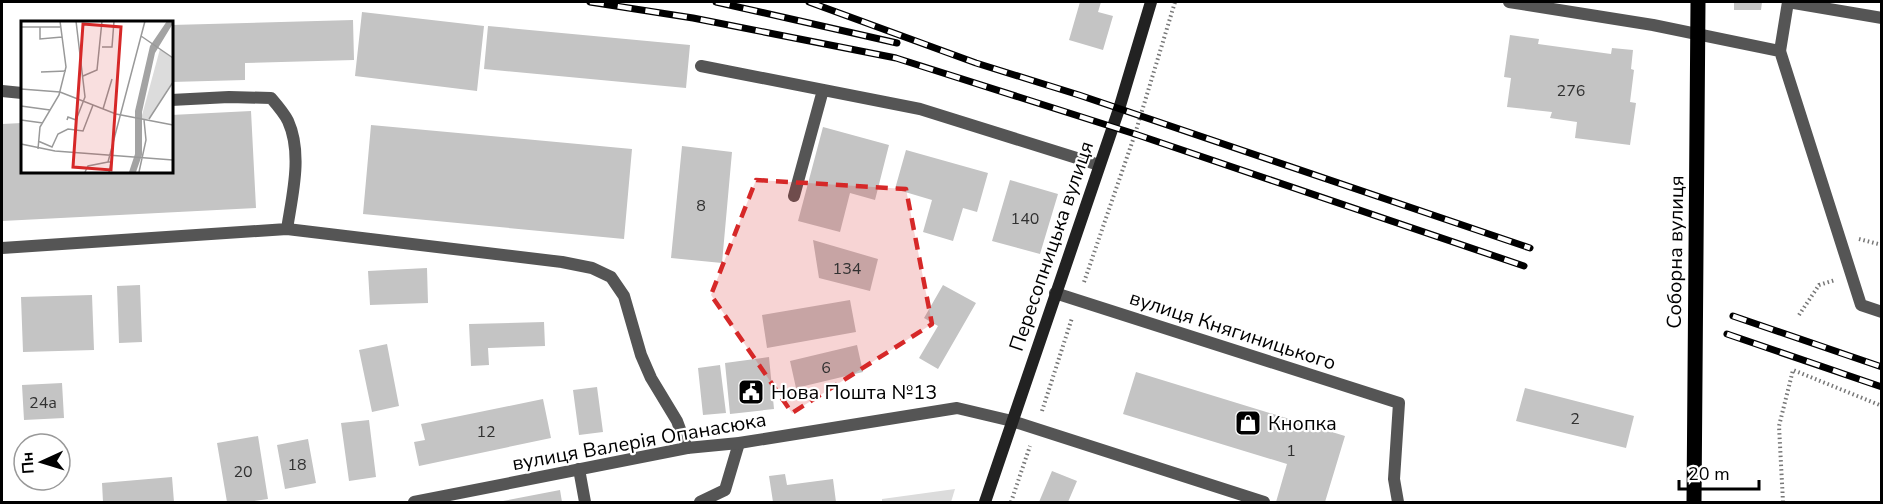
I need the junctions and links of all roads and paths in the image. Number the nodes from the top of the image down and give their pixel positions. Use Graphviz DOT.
graph roads {
  1 [pos="1151,2"];
  2 [pos="1175,2"];
  3 [pos="1509,2"];
  4 [pos="1698,2"];
  5 [pos="1788,2"];
  6 [pos="1881,18"];
  7 [pos="1780,51"];
  8 [pos="701,66"];
  9 [pos="824,90"];
  10 [pos="2,91"];
  11 [pos="21,93"];
  12 [pos="172,100"];
  13 [pos="1099,165"];
  14 [pos="794,196"];
  15 [pos="287,229"];
  16 [pos="2,248"];
  17 [pos="1851,275"];
  18 [pos="1055,293"];
  19 [pos="1078,301"];
  20 [pos="1881,312"];
  21 [pos="1799,315"];
  22 [pos="1881,406"];
  23 [pos="1012,421"];
  24 [pos="1036,429"];
  25 [pos="740,443"];
  26 [pos="687,448"];
  27 [pos="579,470"];
  28 [pos="414,502"];
  29 [pos="585,502"];
  30 [pos="700,502"];
  31 [pos="984,502"];
  32 [pos="1011,502"];
  33 [pos="1264,502"];
  34 [pos="1398,502"];
  35 [pos="1694,502"];
  36 [pos="1784,502"];
  1 -- 13 [label="street, Пересопницька вулиця"];
  2 -- 19 [label="path"];
  3 -- 7 [label="street"];
  4 -- 35 [label="main road, Соборна вулиця"];
  5 -- 6 [label="street"];
  5 -- 7 [label="street"];
  7 -- 17 [label="street"];
  8 -- 9 [label="street"];
  9 -- 13 [label="street"];
  9 -- 14 [label="street"];
  10 -- 11 [label="street"];
  12 -- 15 [label="street"];
  13 -- 18 [label="street, Пересопницька вулиця"];
  15 -- 16 [label="street"];
  15 -- 26 [label="street"];
  17 -- 20 [label="street"];
  17 -- 21 [label="path"];
  18 -- 19 [label="street, вулиця Княгиницького"];
  18 -- 23 [label="street, Пересопницька вулиця"];
  19 -- 24 [label="path"];
  19 -- 34 [label="street, вулиця Княгиницького"];
  22 -- 36 [label="path"];
  23 -- 24 [label="street, вулиця Валерія Опанасюка"];
  23 -- 25 [label="street, вулиця Валерія Опанасюка"];
  23 -- 31 [label="street, Пересопницька вулиця"];
  24 -- 32 [label="path"];
  24 -- 33 [label="street, вулиця Валерія Опанасюка"];
  25 -- 26 [label="street, вулиця Валерія Опанасюка"];
  25 -- 30 [label="street"];
  26 -- 27 [label="street, вулиця Валерія Опанасюка"];
  27 -- 28 [label="street, вулиця Валерія Опанасюка"];
  27 -- 29 [label="street"];
}
